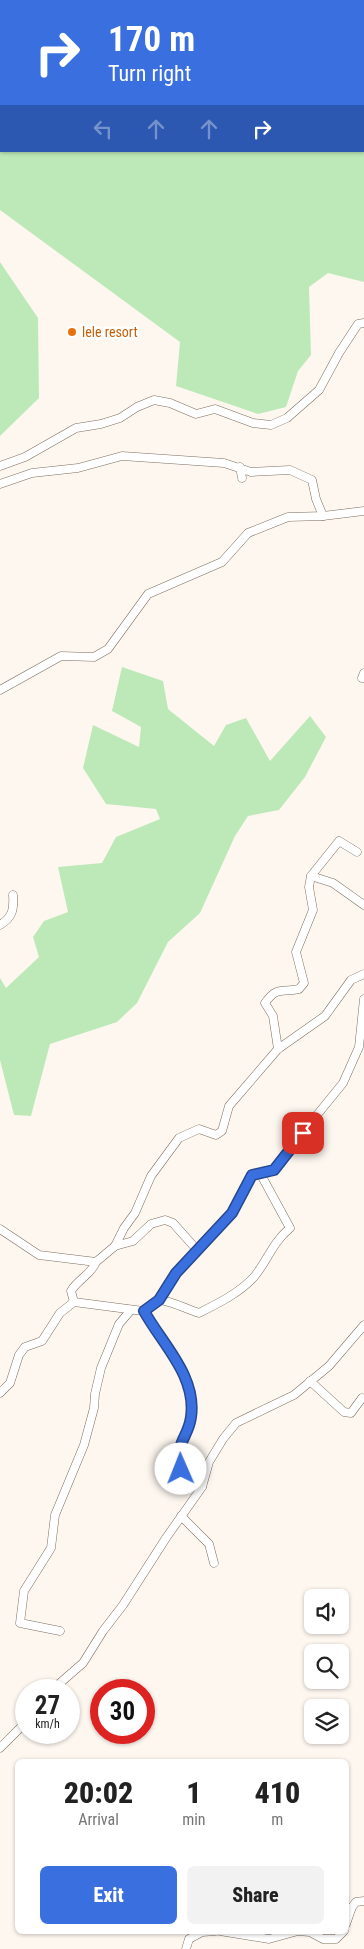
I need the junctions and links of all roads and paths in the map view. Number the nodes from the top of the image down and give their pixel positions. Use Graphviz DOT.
graph roads {
  1 [pos="364,323"];
  2 [pos="0,466"];
  3 [pos="240,467"];
  4 [pos="242,478"];
  5 [pos="0,484"];
  6 [pos="364,511"];
  7 [pos="324,516"];
  8 [pos="364,672"];
  9 [pos="364,678"];
  10 [pos="0,690"];
  11 [pos="357,852"];
  12 [pos="311,876"];
  13 [pos="13,895"];
  14 [pos="364,905"];
  15 [pos="0,925"];
  16 [pos="364,974"];
  17 [pos="364,999"];
  18 [pos="278,1050"];
  19 [pos="260,1173"];
  20 [pos="0,1230"];
  21 [pos="115,1246"];
  22 [pos="198,1251"];
  23 [pos="96,1262"];
  24 [pos="159,1300"];
  25 [pos="74,1302"];
  26 [pos="131,1310"];
  27 [pos="144,1311"];
  28 [pos="364,1325"];
  29 [pos="310,1381"];
  30 [pos="0,1393"];
  31 [pos="362,1398"];
  32 [pos="202,1487"];
  33 [pos="181,1516"];
  34 [pos="214,1564"];
  35 [pos="60,1631"];
  36 [pos="65,1679"];
  37 [pos="15,1733"];
  38 [pos="0,1748"];
  39 [pos="364,1901"];
  40 [pos="349,1916"];
  41 [pos="198,1934"];
  42 [pos="238,1934"];
  43 [pos="290,1934"];
  44 [pos="314,1934"];
  45 [pos="341,1934"];
  46 [pos="186,1949"];
  1 -- 2 [label="street"];
  3 -- 4 [label="street"];
  3 -- 5 [label="street"];
  3 -- 7 [label="street"];
  6 -- 7 [label="street"];
  7 -- 10 [label="street"];
  8 -- 9 [label="street"];
  11 -- 12 [label="street"];
  12 -- 14 [label="street"];
  12 -- 18 [label="street"];
  13 -- 15 [label="street"];
  16 -- 18 [label="street"];
  17 -- 19 [label="street"];
  18 -- 21 [label="street"];
  19 -- 22 [label="street"];
  19 -- 24 [label="street"];
  20 -- 23 [label="street"];
  21 -- 22 [label="street"];
  21 -- 23 [label="street"];
  22 -- 24 [label="street"];
  23 -- 25 [label="street"];
  24 -- 27 [label="street"];
  25 -- 26 [label="street"];
  25 -- 30 [label="street"];
  26 -- 27 [label="street"];
  26 -- 35 [label="street"];
  27 -- 32 [label="street"];
  28 -- 29 [label="street"];
  29 -- 31 [label="street"];
  29 -- 32 [label="street"];
  32 -- 33 [label="street"];
  33 -- 34 [label="street"];
  33 -- 36 [label="street"];
  37 -- 38 [label="street"];
  39 -- 40 [label="street"];
  41 -- 46 [label="street"];
  42 -- 43 [label="street"];
  44 -- 45 [label="street"];
}
